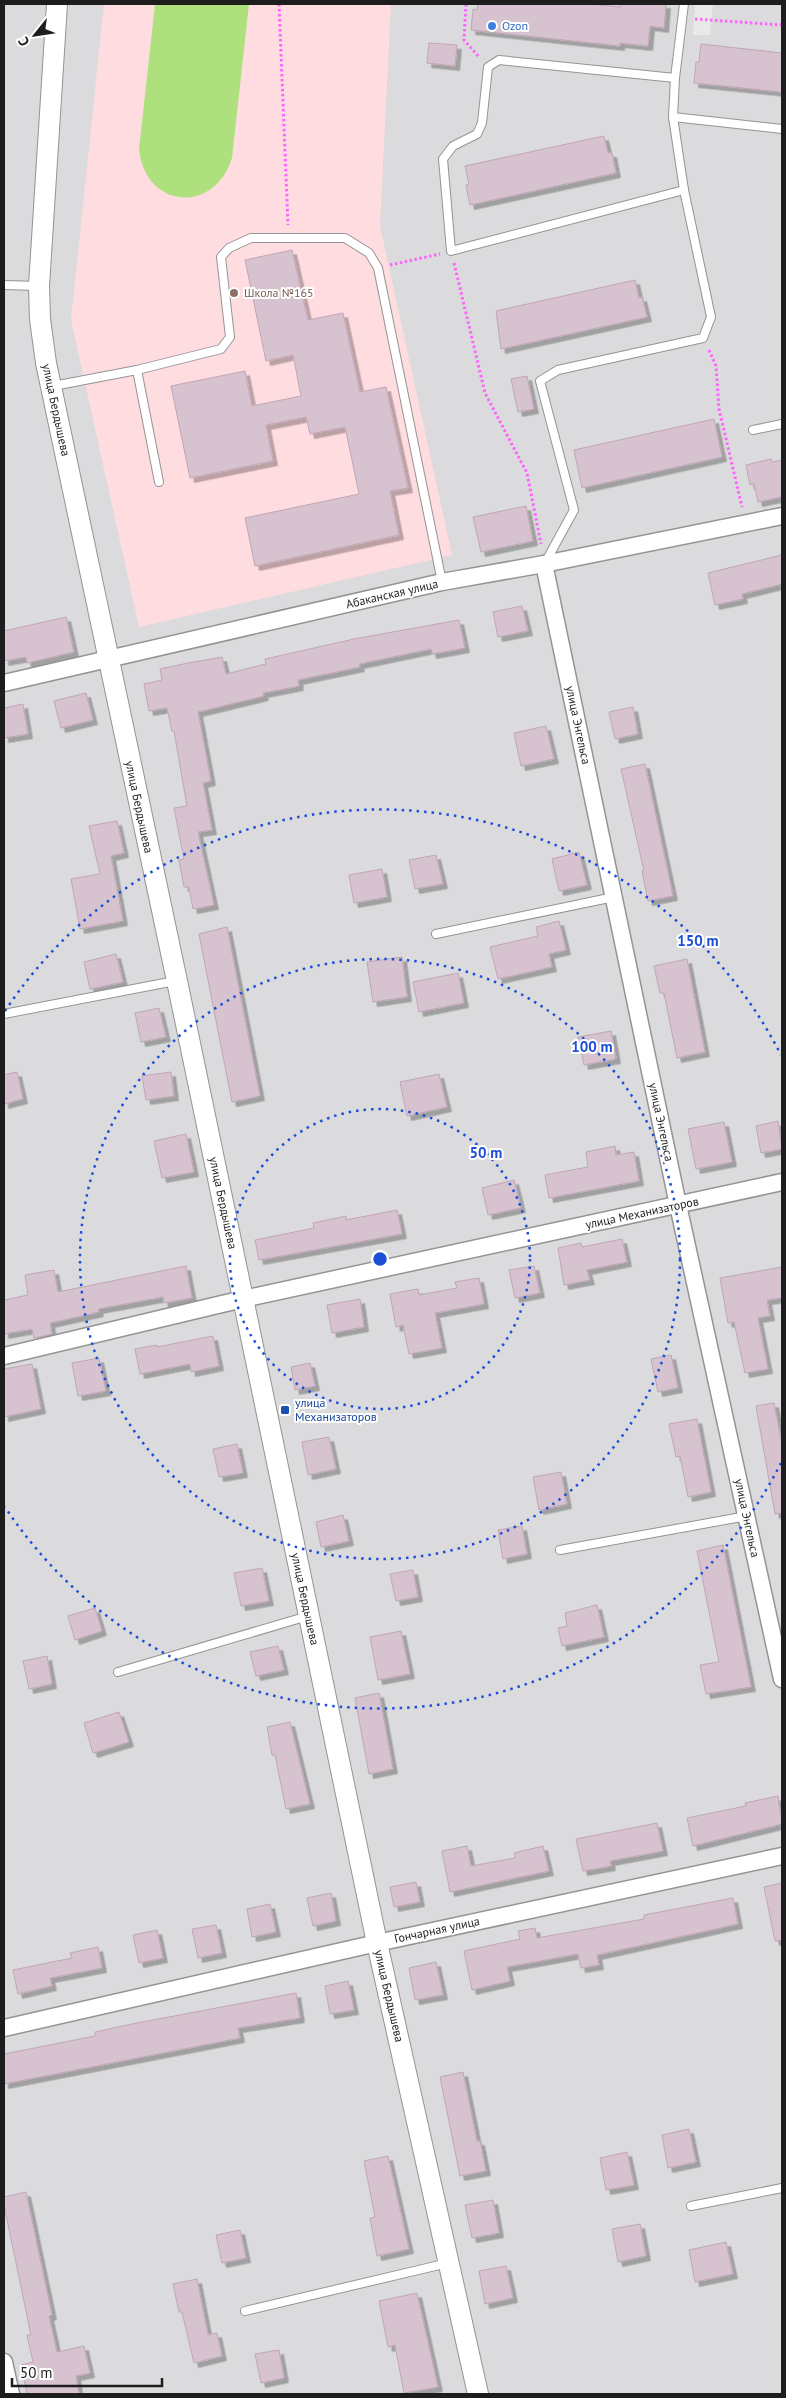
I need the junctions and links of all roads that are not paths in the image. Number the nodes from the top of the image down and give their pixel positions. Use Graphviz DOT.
graph roads {
  1 [pos="57,4"];
  2 [pos="684,4"];
  3 [pos="675,78"];
  4 [pos="673,118"];
  5 [pos="782,129"];
  6 [pos="684,190"];
  7 [pos="4,285"];
  8 [pos="39,286"];
  9 [pos="137,370"];
  10 [pos="51,386"];
  11 [pos="782,424"];
  12 [pos="754,430"];
  13 [pos="159,482"];
  14 [pos="782,516"];
  15 [pos="544,564"];
  16 [pos="442,582"];
  17 [pos="108,661"];
  18 [pos="4,683"];
  19 [pos="614,897"];
  20 [pos="436,934"];
  21 [pos="177,981"];
  22 [pos="4,1014"];
  23 [pos="782,1182"];
  24 [pos="678,1205"];
  25 [pos="243,1300"];
  26 [pos="4,1356"];
  27 [pos="746,1516"];
  28 [pos="560,1550"];
  29 [pos="308,1616"];
  30 [pos="118,1672"];
  31 [pos="782,1679"];
  32 [pos="782,1856"];
  33 [pos="377,1943"];
  34 [pos="4,2028"];
  35 [pos="782,2188"];
  36 [pos="691,2206"];
  37 [pos="450,2262"];
  38 [pos="246,2310"];
  39 [pos="4,2362"];
  40 [pos="11,2394"];
  41 [pos="478,2394"];
  1 -- 8 [label="street, улица Бердышева"];
  2 -- 3 [label="lane"];
  3 -- 4 [label="lane"];
  3 -- 6 [label="lane"];
  4 -- 5 [label="lane"];
  4 -- 6 [label="lane"];
  6 -- 15 [label="lane"];
  7 -- 8 [label="lane"];
  8 -- 10 [label="street, улица Бердышева"];
  9 -- 10 [label="lane"];
  9 -- 13 [label="lane"];
  9 -- 16 [label="lane"];
  10 -- 17 [label="street, улица Бердышева"];
  11 -- 12 [label="lane"];
  14 -- 15 [label="street, Абаканская улица"];
  15 -- 16 [label="street, Абаканская улица"];
  15 -- 19 [label="street, улица Энгельса"];
  16 -- 17 [label="street, Абаканская улица"];
  17 -- 18 [label="street, Абаканская улица"];
  17 -- 21 [label="street, улица Бердышева"];
  19 -- 20 [label="lane"];
  19 -- 24 [label="street, улица Энгельса"];
  21 -- 22 [label="lane"];
  21 -- 25 [label="street, улица Бердышева"];
  23 -- 24 [label="street, улица Механизаторов"];
  24 -- 25 [label="street, улица Механизаторов"];
  24 -- 27 [label="street, улица Энгельса"];
  25 -- 26 [label="street, улица Механизаторов"];
  25 -- 29 [label="street, улица Бердышева"];
  27 -- 28 [label="lane"];
  27 -- 31 [label="street, улица Энгельса"];
  29 -- 30 [label="lane"];
  29 -- 33 [label="street, улица Бердышева"];
  32 -- 33 [label="street, Гончарная улица"];
  33 -- 34 [label="street, Гончарная улица"];
  33 -- 37 [label="street, улица Бердышева"];
  35 -- 36 [label="lane"];
  37 -- 38 [label="lane"];
  37 -- 41 [label="street, улица Бердышева"];
  39 -- 40 [label="street"];
}
